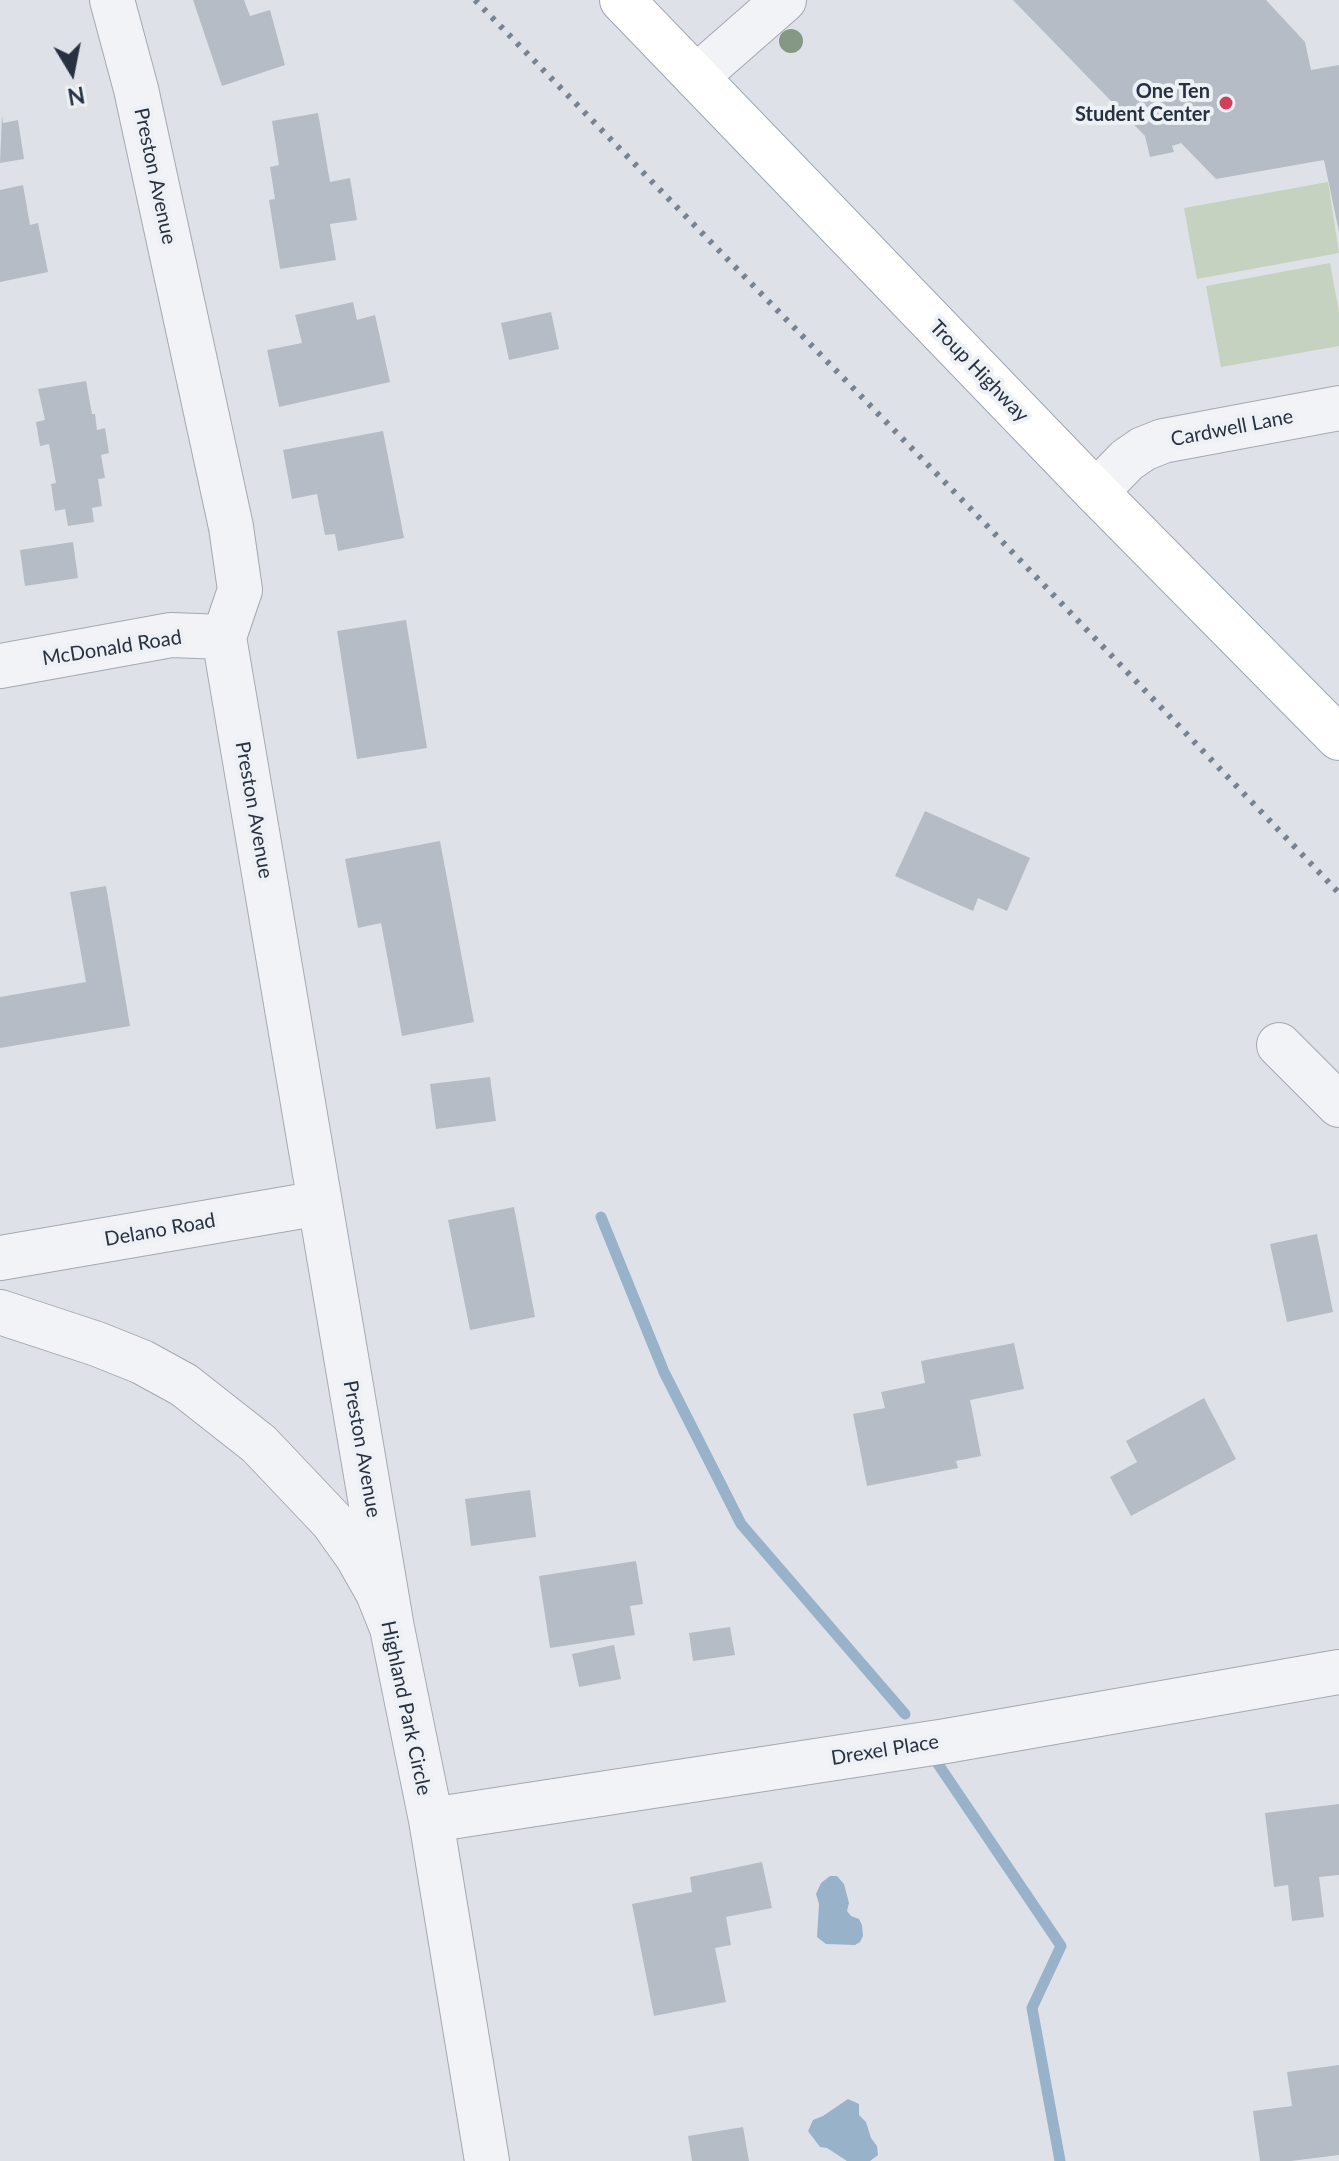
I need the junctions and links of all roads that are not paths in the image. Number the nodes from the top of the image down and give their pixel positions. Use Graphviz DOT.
graph roads {
  1 [pos="112,0"];
  2 [pos="622,0"];
  3 [pos="784,0"];
  4 [pos="696,77"];
  5 [pos="1339,408"];
  6 [pos="1096,492"];
  7 [pos="224,637"];
  8 [pos="0,666"];
  9 [pos="1339,738"];
  10 [pos="1279,1045"];
  11 [pos="1339,1105"];
  12 [pos="320,1203"];
  13 [pos="0,1258"];
  14 [pos="0,1312"];
  15 [pos="392,1628"];
  16 [pos="1339,1672"];
  17 [pos="431,1820"];
  18 [pos="487,2161"];
  1 -- 7 [label="street, Preston Avenue"];
  2 -- 4 [label="main road, Troup Highway"];
  3 -- 4 [label="street"];
  4 -- 6 [label="main road, Troup Highway"];
  5 -- 6 [label="street, Cardwell Lane"];
  6 -- 9 [label="main road, Troup Highway"];
  7 -- 8 [label="street, McDonald Road"];
  7 -- 12 [label="street, Preston Avenue"];
  10 -- 11 [label="street"];
  12 -- 13 [label="street, Delano Road"];
  12 -- 15 [label="street, Preston Avenue"];
  14 -- 15 [label="street, Highland Park Circle"];
  15 -- 17 [label="street, Highland Park Circle"];
  16 -- 17 [label="street, Drexel Place"];
  17 -- 18 [label="street, Highland Park Circle"];
}
